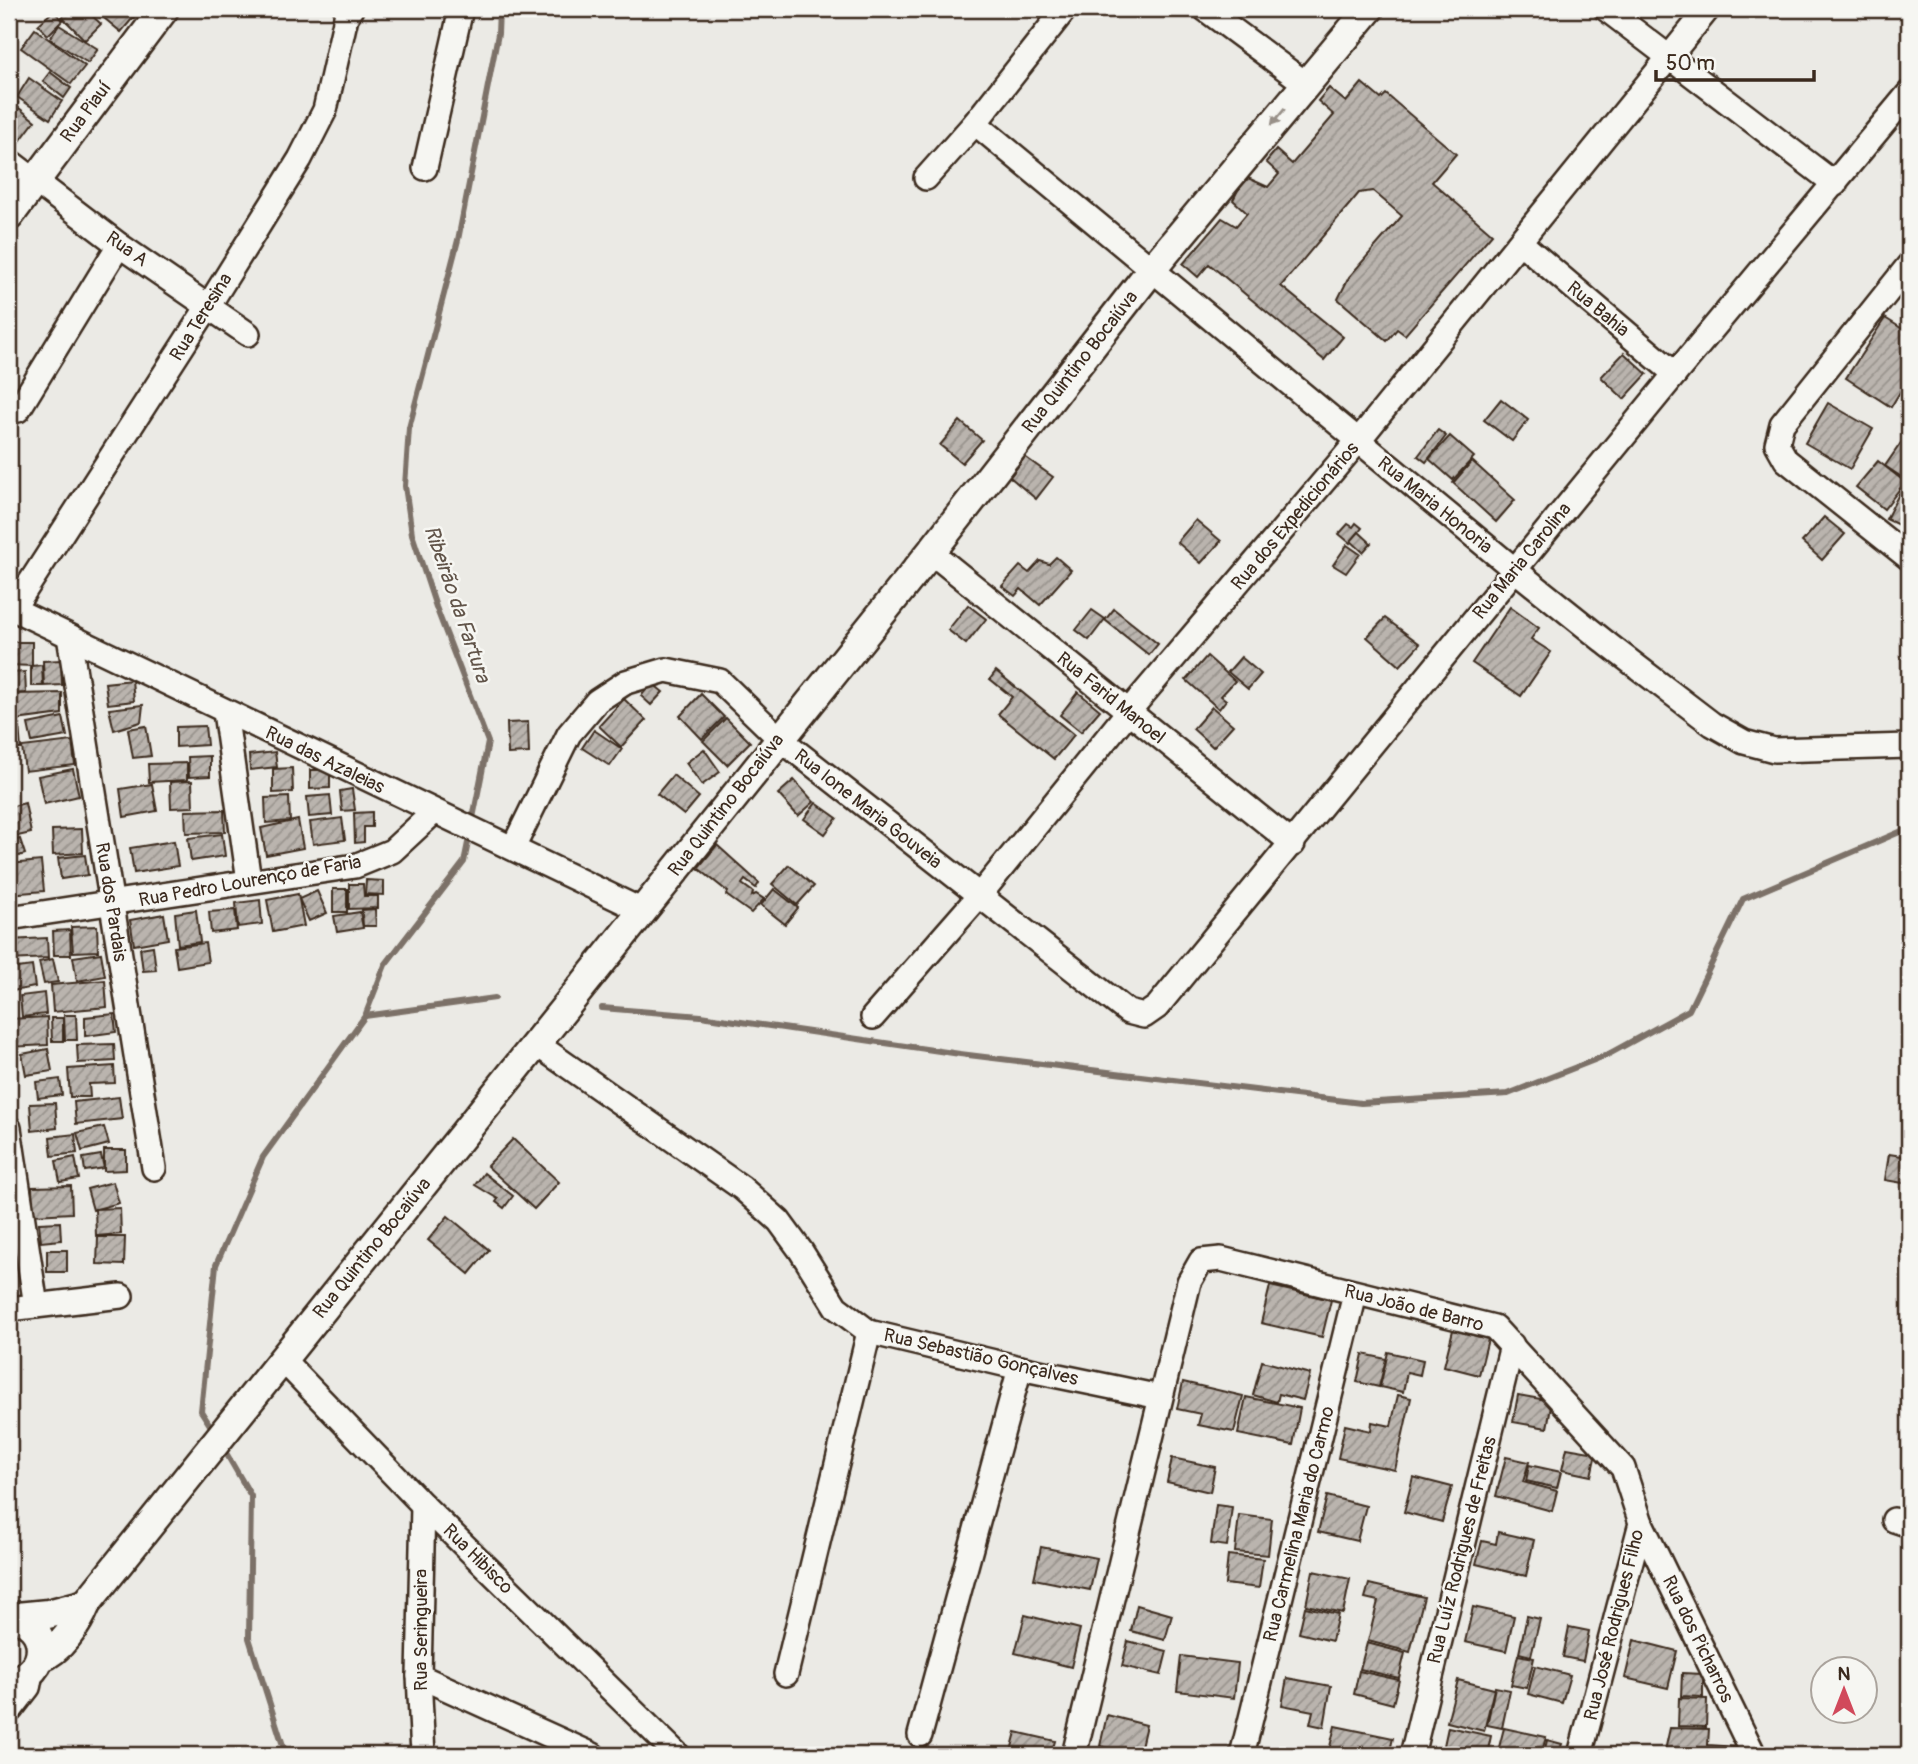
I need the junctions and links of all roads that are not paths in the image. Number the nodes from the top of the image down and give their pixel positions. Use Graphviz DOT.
graph roads {
  1 [pos="164,9"];
  2 [pos="351,9"];
  3 [pos="461,9"];
  4 [pos="1065,9"];
  5 [pos="1205,9"];
  6 [pos="1369,9"];
  7 [pos="1606,9"];
  8 [pos="1708,9"];
  9 [pos="1669,57"];
  10 [pos="1306,84"];
  11 [pos="1909,93"];
  12 [pos="975,123"];
  13 [pos="9,161"];
  14 [pos="425,168"];
  15 [pos="926,178"];
  16 [pos="35,181"];
  17 [pos="1835,184"];
  18 [pos="9,216"];
  19 [pos="1521,243"];
  20 [pos="119,245"];
  21 [pos="1909,265"];
  22 [pos="1152,269"];
  23 [pos="209,305"];
  24 [pos="248,334"];
  25 [pos="1675,374"];
  26 [pos="18,411"];
  27 [pos="1358,442"];
  28 [pos="930,552"];
  29 [pos="1909,558"];
  30 [pos="1515,569"];
  31 [pos="11,608"];
  32 [pos="69,636"];
  33 [pos="226,712"];
  34 [pos="1128,712"];
  35 [pos="779,738"];
  36 [pos="1909,746"];
  37 [pos="442,815"];
  38 [pos="1293,844"];
  39 [pos="513,848"];
  40 [pos="249,881"];
  41 [pos="979,896"];
  42 [pos="111,904"];
  43 [pos="643,911"];
  44 [pos="9,918"];
  45 [pos="1128,1012"];
  46 [pos="873,1017"];
  47 [pos="535,1043"];
  48 [pos="9,1128"];
  49 [pos="154,1168"];
  50 [pos="1355,1294"];
  51 [pos="121,1296"];
  52 [pos="36,1306"];
  53 [pos="9,1310"];
  54 [pos="869,1332"];
  55 [pos="1512,1345"];
  56 [pos="283,1360"];
  57 [pos="1020,1368"];
  58 [pos="1160,1397"];
  59 [pos="1633,1496"];
  60 [pos="423,1505"];
  61 [pos="1641,1523"];
  62 [pos="86,1604"];
  63 [pos="13,1616"];
  64 [pos="25,1672"];
  65 [pos="786,1674"];
  66 [pos="419,1676"];
  67 [pos="9,1708"];
  68 [pos="920,1735"];
  69 [pos="423,1755"];
  70 [pos="593,1755"];
  71 [pos="678,1755"];
  72 [pos="1074,1755"];
  73 [pos="1242,1755"];
  74 [pos="1412,1755"];
  75 [pos="1580,1755"];
  76 [pos="1754,1755"];
  1 -- 16 [label="street, Rua Piauí"];
  2 -- 23 [label="street, Rua Teresina"];
  3 -- 14 [label="street"];
  4 -- 12 [label="street"];
  5 -- 10 [label="street"];
  6 -- 10 [label="street, Rua Quintino Bocaiúva"];
  7 -- 9 [label="street"];
  8 -- 9 [label="street, Rua dos Expedicionários"];
  9 -- 17 [label="street"];
  9 -- 19 [label="street, Rua dos Expedicionários"];
  10 -- 22 [label="street, Rua Quintino Bocaiúva, one-way"];
  11 -- 17 [label="street, Rua Maria Carolina"];
  12 -- 15 [label="street"];
  12 -- 22 [label="street, Rua Maria Honoria"];
  13 -- 16 [label="street, Rua A"];
  16 -- 18 [label="street, Rua Piauí"];
  16 -- 20 [label="street, Rua A"];
  17 -- 25 [label="street, Rua Maria Carolina"];
  19 -- 25 [label="street, Rua Bahia"];
  19 -- 27 [label="street, Rua dos Expedicionários"];
  20 -- 23 [label="street, Rua A"];
  20 -- 26 [label="street"];
  21 -- 29 [label="street"];
  22 -- 27 [label="street, Rua Maria Honoria"];
  22 -- 28 [label="street, Rua Quintino Bocaiúva"];
  23 -- 24 [label="street, Rua A"];
  23 -- 31 [label="street, Rua Teresina"];
  25 -- 30 [label="street, Rua Maria Carolina"];
  27 -- 30 [label="street, Rua Maria Honoria"];
  27 -- 34 [label="street, Rua dos Expedicionários"];
  28 -- 34 [label="street, Rua Farid Manoel"];
  28 -- 35 [label="street, Rua Quintino Bocaiúva"];
  30 -- 36 [label="street, Rua Maria Honoria"];
  30 -- 38 [label="street, Rua Maria Carolina"];
  31 -- 32 [label="street, Rua das Azaleias"];
  32 -- 33 [label="street, Rua das Azaleias"];
  32 -- 42 [label="street, Rua dos Pardais"];
  33 -- 37 [label="street, Rua das Azaleias"];
  33 -- 40 [label="street"];
  34 -- 38 [label="street, Rua Farid Manoel"];
  34 -- 41 [label="street, Rua dos Expedicionários"];
  35 -- 39 [label="street, Rua Ione Maria Gouveia"];
  35 -- 41 [label="street, Rua Ione Maria Gouveia"];
  35 -- 43 [label="street, Rua Quintino Bocaiúva"];
  37 -- 39 [label="street, Rua das Azaleias"];
  37 -- 40 [label="street, Rua Pedro Lourenço de Faria"];
  38 -- 45 [label="street, Rua Maria Carolina"];
  39 -- 43 [label="street, Rua das Azaleias"];
  40 -- 42 [label="street, Rua Pedro Lourenço de Faria"];
  41 -- 45 [label="street, Rua Ione Maria Gouveia"];
  41 -- 46 [label="street, Rua dos Expedicionários"];
  42 -- 44 [label="street, Rua Pedro Lourenço de Faria"];
  42 -- 49 [label="street, Rua dos Pardais"];
  43 -- 47 [label="street, Rua Quintino Bocaiúva"];
  47 -- 54 [label="street, Rua Sebastião Gonçalves"];
  47 -- 56 [label="street, Rua Quintino Bocaiúva"];
  48 -- 52 [label="street"];
  50 -- 55 [label="street, Rua João de Barro"];
  50 -- 58 [label="street, Rua João de Barro"];
  50 -- 73 [label="street, Rua Carmelina Maria do Carmo"];
  51 -- 52 [label="street"];
  52 -- 53 [label="street"];
  54 -- 57 [label="street, Rua Sebastião Gonçalves"];
  54 -- 65 [label="street"];
  55 -- 59 [label="street, Rua João de Barro"];
  55 -- 74 [label="street, Rua Luíz Rodrigues de Freitas"];
  56 -- 60 [label="street, Rua Hibisco"];
  56 -- 62 [label="street, Rua Quintino Bocaiúva"];
  57 -- 58 [label="street, Rua Sebastião Gonçalves"];
  57 -- 68 [label="street"];
  58 -- 72 [label="street"];
  59 -- 61 [label="street, Rua José Rodrigues Filho"];
  60 -- 66 [label="street, Rua Seringueira"];
  60 -- 71 [label="street, Rua Hibisco"];
  61 -- 75 [label="street, Rua José Rodrigues Filho"];
  61 -- 76 [label="street, Rua dos Picharros"];
  62 -- 63 [label="street"];
  62 -- 64 [label="street, Rua Quintino Bocaiúva"];
  63 -- 64 [label="street"];
  64 -- 67 [label="street"];
  66 -- 69 [label="street, Rua Seringueira"];
  66 -- 70 [label="street"];
}
